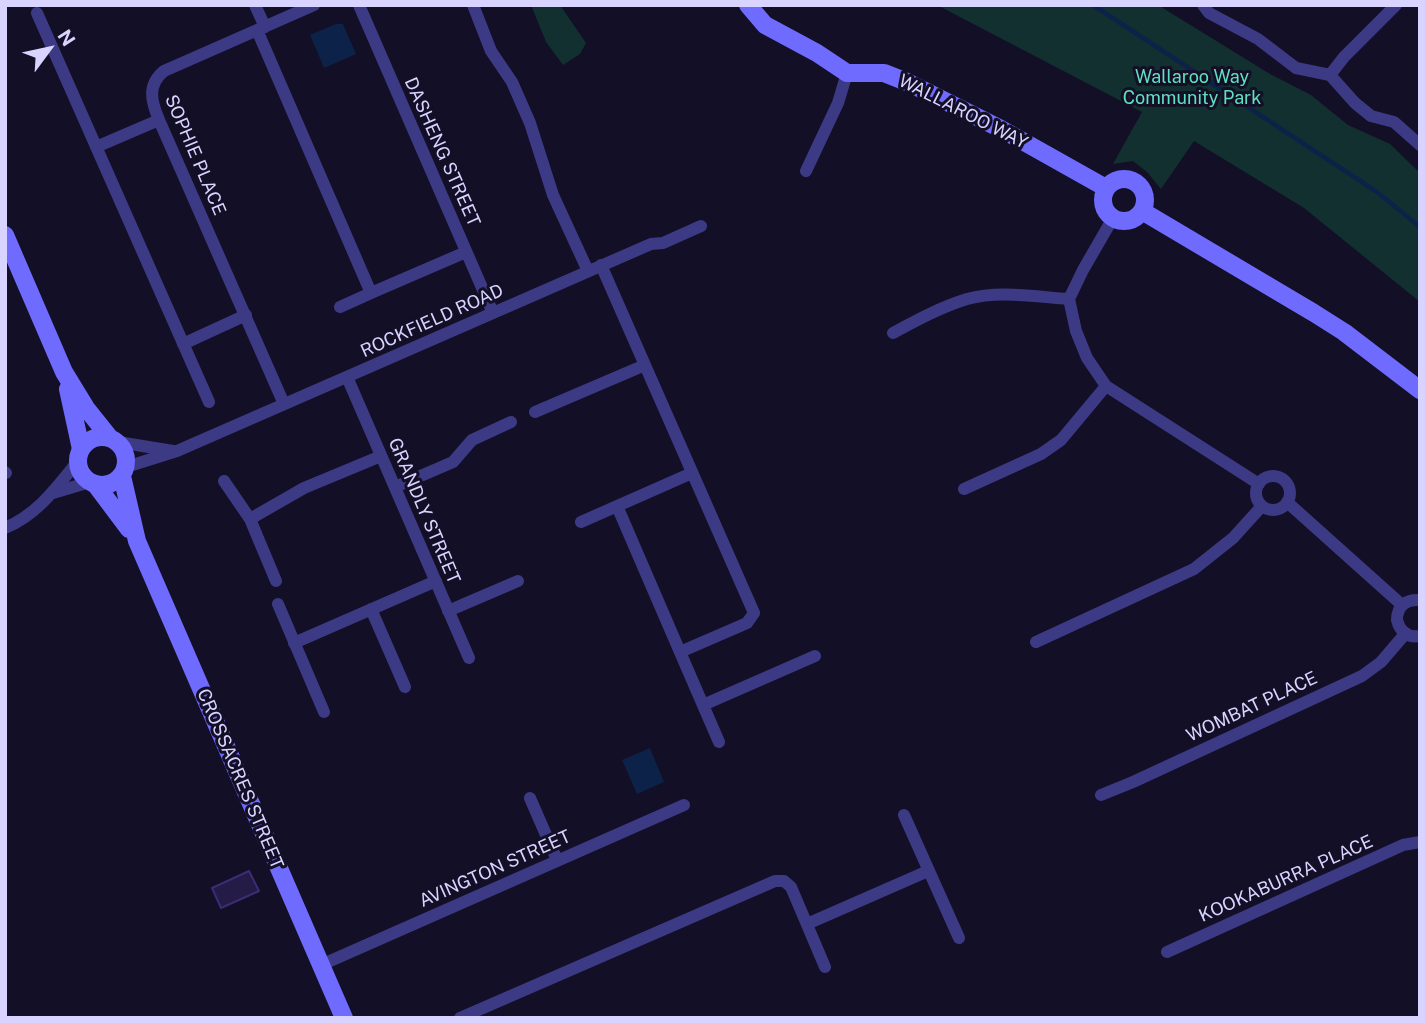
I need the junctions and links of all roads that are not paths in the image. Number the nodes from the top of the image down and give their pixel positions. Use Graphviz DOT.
graph roads {
  1 [pos="255,5"];
  2 [pos="314,5"];
  3 [pos="359,5"];
  4 [pos="473,5"];
  5 [pos="748,5"];
  6 [pos="1203,5"];
  7 [pos="1396,5"];
  8 [pos="37,13"];
  9 [pos="261,28"];
  10 [pos="847,73"];
  11 [pos="1330,75"];
  12 [pos="159,120"];
  13 [pos="1420,145"];
  14 [pos="96,147"];
  15 [pos="806,171"];
  16 [pos="1107,188"];
  17 [pos="1142,211"];
  18 [pos="1113,218"];
  19 [pos="701,226"];
  20 [pos="5,235"];
  21 [pos="466,252"];
  22 [pos="601,265"];
  23 [pos="589,271"];
  24 [pos="371,293"];
  25 [pos="1069,299"];
  26 [pos="340,307"];
  27 [pos="493,313"];
  28 [pos="246,315"];
  29 [pos="893,333"];
  30 [pos="183,344"];
  31 [pos="645,365"];
  32 [pos="64,372"];
  33 [pos="347,377"];
  34 [pos="1106,386"];
  35 [pos="1420,390"];
  36 [pos="209,402"];
  37 [pos="284,404"];
  38 [pos="535,412"];
  39 [pos="511,422"];
  40 [pos="114,440"];
  41 [pos="177,451"];
  42 [pos="79,455"];
  43 [pos="381,456"];
  44 [pos="124,472"];
  45 [pos="692,473"];
  46 [pos="224,481"];
  47 [pos="93,484"];
  48 [pos="1259,484"];
  49 [pos="395,487"];
  50 [pos="964,489"];
  51 [pos="53,493"];
  52 [pos="1287,502"];
  53 [pos="617,506"];
  54 [pos="1262,506"];
  55 [pos="250,519"];
  56 [pos="581,522"];
  57 [pos="5,528"];
  58 [pos="137,541"];
  59 [pos="276,581"];
  60 [pos="436,581"];
  61 [pos="518,581"];
  62 [pos="1420,600"];
  63 [pos="278,604"];
  64 [pos="1402,605"];
  65 [pos="371,609"];
  66 [pos="449,611"];
  67 [pos="1405,634"];
  68 [pos="1420,636"];
  69 [pos="1036,642"];
  70 [pos="294,643"];
  71 [pos="680,652"];
  72 [pos="815,656"];
  73 [pos="469,658"];
  74 [pos="405,687"];
  75 [pos="703,705"];
  76 [pos="324,712"];
  77 [pos="719,742"];
  78 [pos="1101,795"];
  79 [pos="530,798"];
  80 [pos="684,805"];
  81 [pos="904,815"];
  82 [pos="1420,842"];
  83 [pos="557,860"];
  84 [pos="929,871"];
  85 [pos="807,924"];
  86 [pos="959,938"];
  87 [pos="1167,952"];
  88 [pos="321,965"];
  89 [pos="825,967"];
  90 [pos="344,1018"];
  91 [pos="460,1018"];
  1 -- 9 [label="street"];
  2 -- 9 [label="street, SOPHIE PLACE"];
  3 -- 21 [label="street, DASHENG STREET"];
  4 -- 23 [label="street"];
  5 -- 10 [label="street"];
  6 -- 11 [label="street"];
  7 -- 11 [label="street"];
  8 -- 14 [label="street"];
  9 -- 12 [label="street, SOPHIE PLACE"];
  9 -- 24 [label="street"];
  10 -- 15 [label="street"];
  10 -- 16 [label="street, WALLAROO WAY"];
  11 -- 13 [label="street"];
  12 -- 14 [label="street"];
  12 -- 28 [label="street, SOPHIE PLACE"];
  14 -- 30 [label="street"];
  16 -- 17 [label="street"];
  16 -- 18 [label="street"];
  17 -- 18 [label="street"];
  17 -- 35 [label="street"];
  18 -- 25 [label="street"];
  19 -- 22 [label="street, ROCKFIELD ROAD"];
  20 -- 32 [label="street"];
  21 -- 24 [label="street"];
  21 -- 27 [label="street, DASHENG STREET"];
  22 -- 23 [label="street, ROCKFIELD ROAD"];
  22 -- 31 [label="street"];
  23 -- 27 [label="street, ROCKFIELD ROAD"];
  24 -- 26 [label="street"];
  25 -- 29 [label="street"];
  25 -- 34 [label="street"];
  27 -- 33 [label="street, ROCKFIELD ROAD"];
  28 -- 30 [label="street"];
  28 -- 37 [label="street, SOPHIE PLACE"];
  30 -- 36 [label="street"];
  31 -- 38 [label="street"];
  31 -- 45 [label="street"];
  32 -- 40 [label="street"];
  32 -- 42 [label="street"];
  33 -- 37 [label="street, ROCKFIELD ROAD"];
  33 -- 43 [label="street, GRANDLY STREET"];
  34 -- 48 [label="street"];
  34 -- 50 [label="street"];
  37 -- 41 [label="street, ROCKFIELD ROAD"];
  39 -- 49 [label="street"];
  40 -- 41 [label="street"];
  40 -- 42 [label="street"];
  40 -- 44 [label="street"];
  41 -- 44 [label="street, ROCKFIELD ROAD"];
  42 -- 47 [label="street"];
  42 -- 51 [label="street"];
  43 -- 49 [label="street, GRANDLY STREET"];
  43 -- 55 [label="street"];
  44 -- 47 [label="street"];
  44 -- 58 [label="street, CROSSACRES STREET"];
  45 -- 53 [label="street"];
  45 -- 71 [label="street"];
  46 -- 55 [label="street"];
  47 -- 51 [label="street"];
  47 -- 58 [label="street, CROSSACRES STREET"];
  48 -- 52 [label="street"];
  48 -- 54 [label="street"];
  49 -- 60 [label="street, GRANDLY STREET"];
  51 -- 57 [label="street"];
  52 -- 54 [label="street"];
  52 -- 64 [label="street"];
  53 -- 56 [label="street"];
  53 -- 71 [label="street"];
  54 -- 69 [label="street"];
  55 -- 59 [label="street"];
  58 -- 88 [label="street, CROSSACRES STREET"];
  60 -- 65 [label="street"];
  60 -- 66 [label="street, GRANDLY STREET"];
  61 -- 66 [label="street"];
  62 -- 64 [label="street"];
  63 -- 70 [label="street"];
  64 -- 67 [label="street"];
  65 -- 70 [label="street"];
  65 -- 74 [label="street"];
  66 -- 73 [label="street, GRANDLY STREET"];
  67 -- 68 [label="street"];
  67 -- 78 [label="street, WOMBAT PLACE"];
  70 -- 76 [label="street"];
  71 -- 75 [label="street"];
  72 -- 75 [label="street"];
  75 -- 77 [label="street"];
  79 -- 83 [label="street"];
  80 -- 83 [label="street, AVINGTON STREET"];
  81 -- 84 [label="street"];
  82 -- 87 [label="street, KOOKABURRA PLACE"];
  83 -- 88 [label="street, AVINGTON STREET"];
  84 -- 85 [label="street"];
  84 -- 86 [label="street"];
  85 -- 89 [label="street"];
  85 -- 91 [label="street"];
  88 -- 90 [label="street, CROSSACRES STREET"];
}
